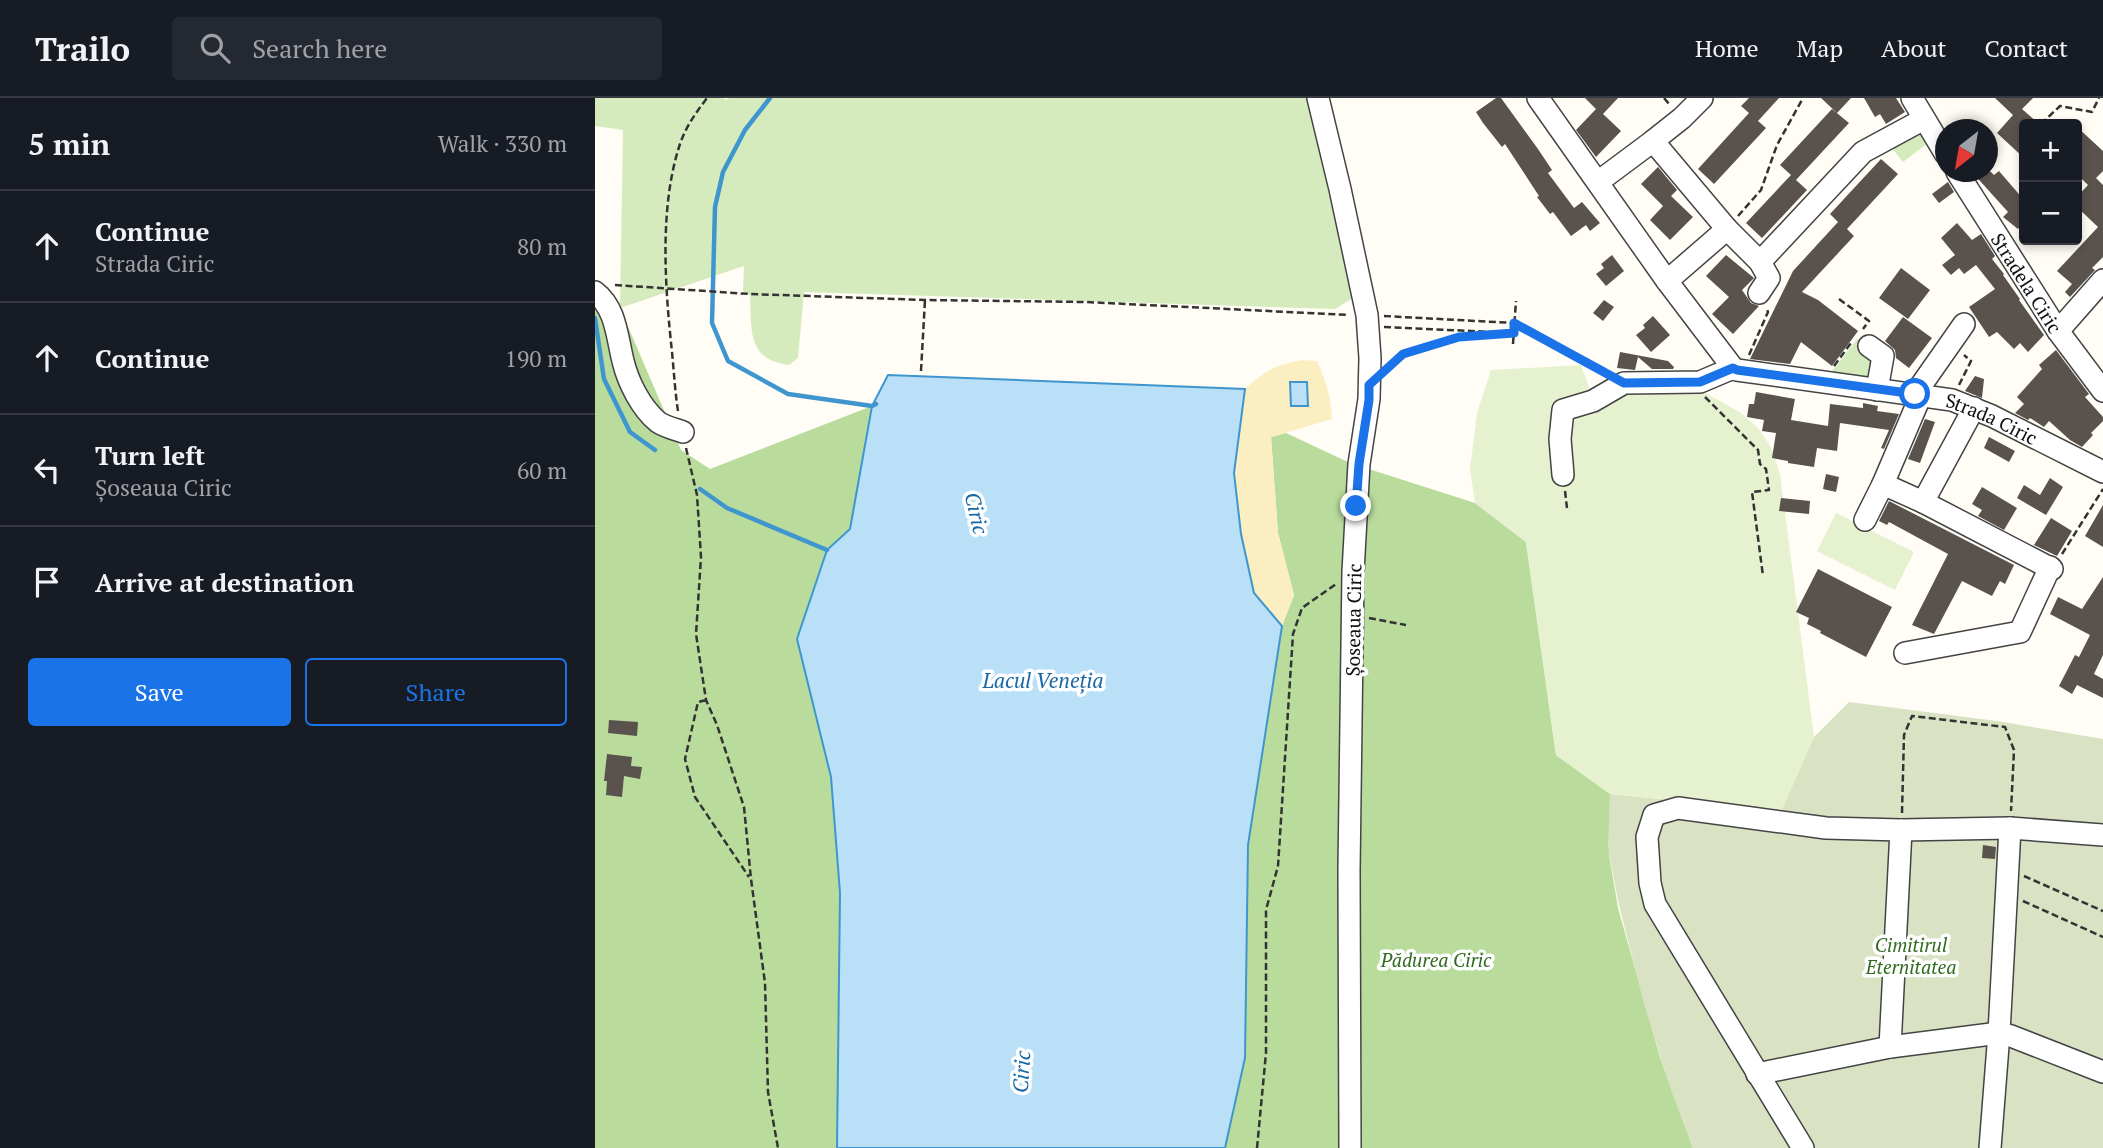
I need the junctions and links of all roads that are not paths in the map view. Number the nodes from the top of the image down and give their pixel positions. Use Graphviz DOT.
graph roads {
  1 [pos="1318,98"];
  2 [pos="1538,98"];
  3 [pos="1702,98"];
  4 [pos="1912,98"];
  5 [pos="1924,119"];
  6 [pos="1935,137"];
  7 [pos="1653,141"];
  8 [pos="1598,182"];
  9 [pos="1963,182"];
  10 [pos="1727,229"];
  11 [pos="1760,262"];
  12 [pos="2103,280"];
  13 [pos="1667,281"];
  14 [pos="601,288"];
  15 [pos="1759,293"];
  16 [pos="1964,324"];
  17 [pos="2058,331"];
  18 [pos="1870,346"];
  19 [pos="1738,370"];
  20 [pos="1603,372"];
  21 [pos="1624,383"];
  22 [pos="1877,390"];
  23 [pos="2103,391"];
  24 [pos="1918,395"];
  25 [pos="1974,408"];
  26 [pos="683,432"];
  27 [pos="2103,472"];
  28 [pos="1563,475"];
  29 [pos="1884,484"];
  30 [pos="1923,502"];
  31 [pos="1865,520"];
  32 [pos="1905,653"];
  33 [pos="2010,828"];
  34 [pos="1901,830"];
  35 [pos="2103,835"];
  36 [pos="1999,1033"];
  37 [pos="1890,1047"];
  38 [pos="2103,1072"];
  39 [pos="1757,1074"];
  40 [pos="1350,1148"];
  41 [pos="1803,1148"];
  42 [pos="1990,1148"];
  1 -- 40 [label="street, Șoseaua Ciric"];
  2 -- 8 [label="street"];
  3 -- 7 [label="street"];
  4 -- 5 [label="street"];
  5 -- 6 [label="street"];
  5 -- 11 [label="street"];
  7 -- 8 [label="street"];
  7 -- 10 [label="street"];
  8 -- 13 [label="street"];
  9 -- 17 [label="street, Stradela Ciric"];
  10 -- 11 [label="street"];
  10 -- 13 [label="street"];
  11 -- 15 [label="street"];
  12 -- 17 [label="street"];
  13 -- 19 [label="street"];
  14 -- 26 [label="street"];
  16 -- 24 [label="street"];
  17 -- 23 [label="street, Stradela Ciric"];
  18 -- 22 [label="street"];
  19 -- 21 [label="street"];
  19 -- 22 [label="street, Strada Ciric"];
  20 -- 21 [label="street"];
  21 -- 28 [label="street"];
  22 -- 24 [label="street, Strada Ciric"];
  24 -- 25 [label="street, Strada Ciric"];
  24 -- 29 [label="street"];
  25 -- 27 [label="street, Strada Ciric"];
  25 -- 30 [label="street"];
  29 -- 30 [label="street"];
  29 -- 31 [label="street"];
  30 -- 32 [label="street"];
  33 -- 34 [label="street"];
  33 -- 35 [label="street"];
  33 -- 36 [label="street"];
  34 -- 37 [label="street"];
  34 -- 39 [label="street"];
  36 -- 37 [label="street"];
  36 -- 38 [label="street"];
  36 -- 42 [label="street"];
  37 -- 39 [label="street"];
  39 -- 41 [label="street"];
}
